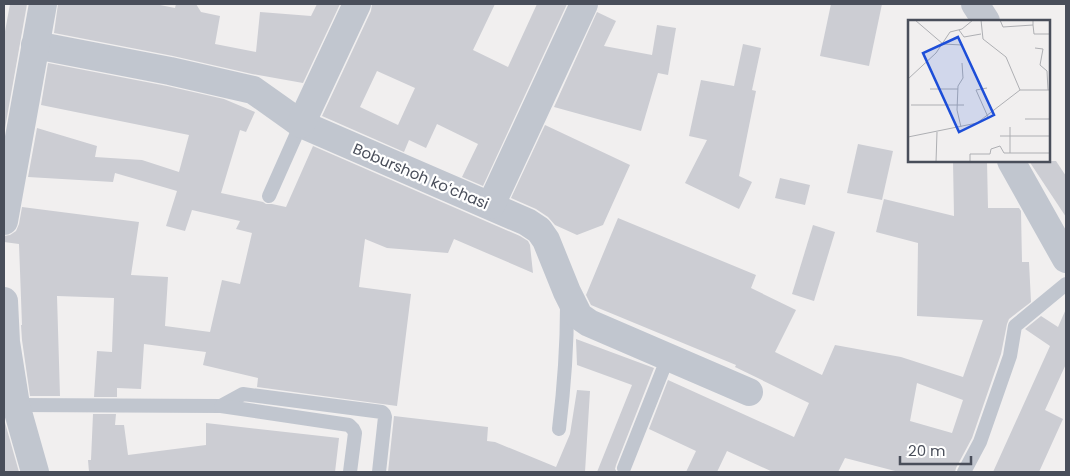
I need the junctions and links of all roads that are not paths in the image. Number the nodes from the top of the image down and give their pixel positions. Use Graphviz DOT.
graph roads {
  1 [pos="43,4"];
  2 [pos="357,4"];
  3 [pos="584,4"];
  4 [pos="975,4"];
  5 [pos="985,20"];
  6 [pos="35,45"];
  7 [pos="301,124"];
  8 [pos="1013,162"];
  9 [pos="269,196"];
  10 [pos="491,205"];
  11 [pos="4,220"];
  12 [pos="1066,259"];
  13 [pos="1066,284"];
  14 [pos="567,292"];
  15 [pos="4,301"];
  16 [pos="668,357"];
  17 [pos="749,392"];
  18 [pos="16,405"];
  19 [pos="221,406"];
  20 [pos="559,429"];
  21 [pos="624,468"];
  22 [pos="35,472"];
  23 [pos="350,472"];
  24 [pos="379,472"];
  25 [pos="964,472"];
  1 -- 6 [label="street"];
  2 -- 7 [label="street"];
  3 -- 10 [label="street"];
  4 -- 5 [label="street"];
  6 -- 7 [label="street, Boburshoh koʻchasi"];
  6 -- 11 [label="street"];
  7 -- 9 [label="lane"];
  7 -- 10 [label="street, Boburshoh koʻchasi"];
  8 -- 12 [label="street"];
  10 -- 14 [label="street, Boburshoh koʻchasi"];
  13 -- 25 [label="lane"];
  14 -- 16 [label="street, Boburshoh koʻchasi"];
  14 -- 20 [label="lane"];
  15 -- 18 [label="street"];
  16 -- 17 [label="street, Boburshoh koʻchasi"];
  16 -- 21 [label="lane"];
  18 -- 19 [label="lane"];
  18 -- 22 [label="street"];
  19 -- 23 [label="lane"];
  19 -- 24 [label="lane"];
}
